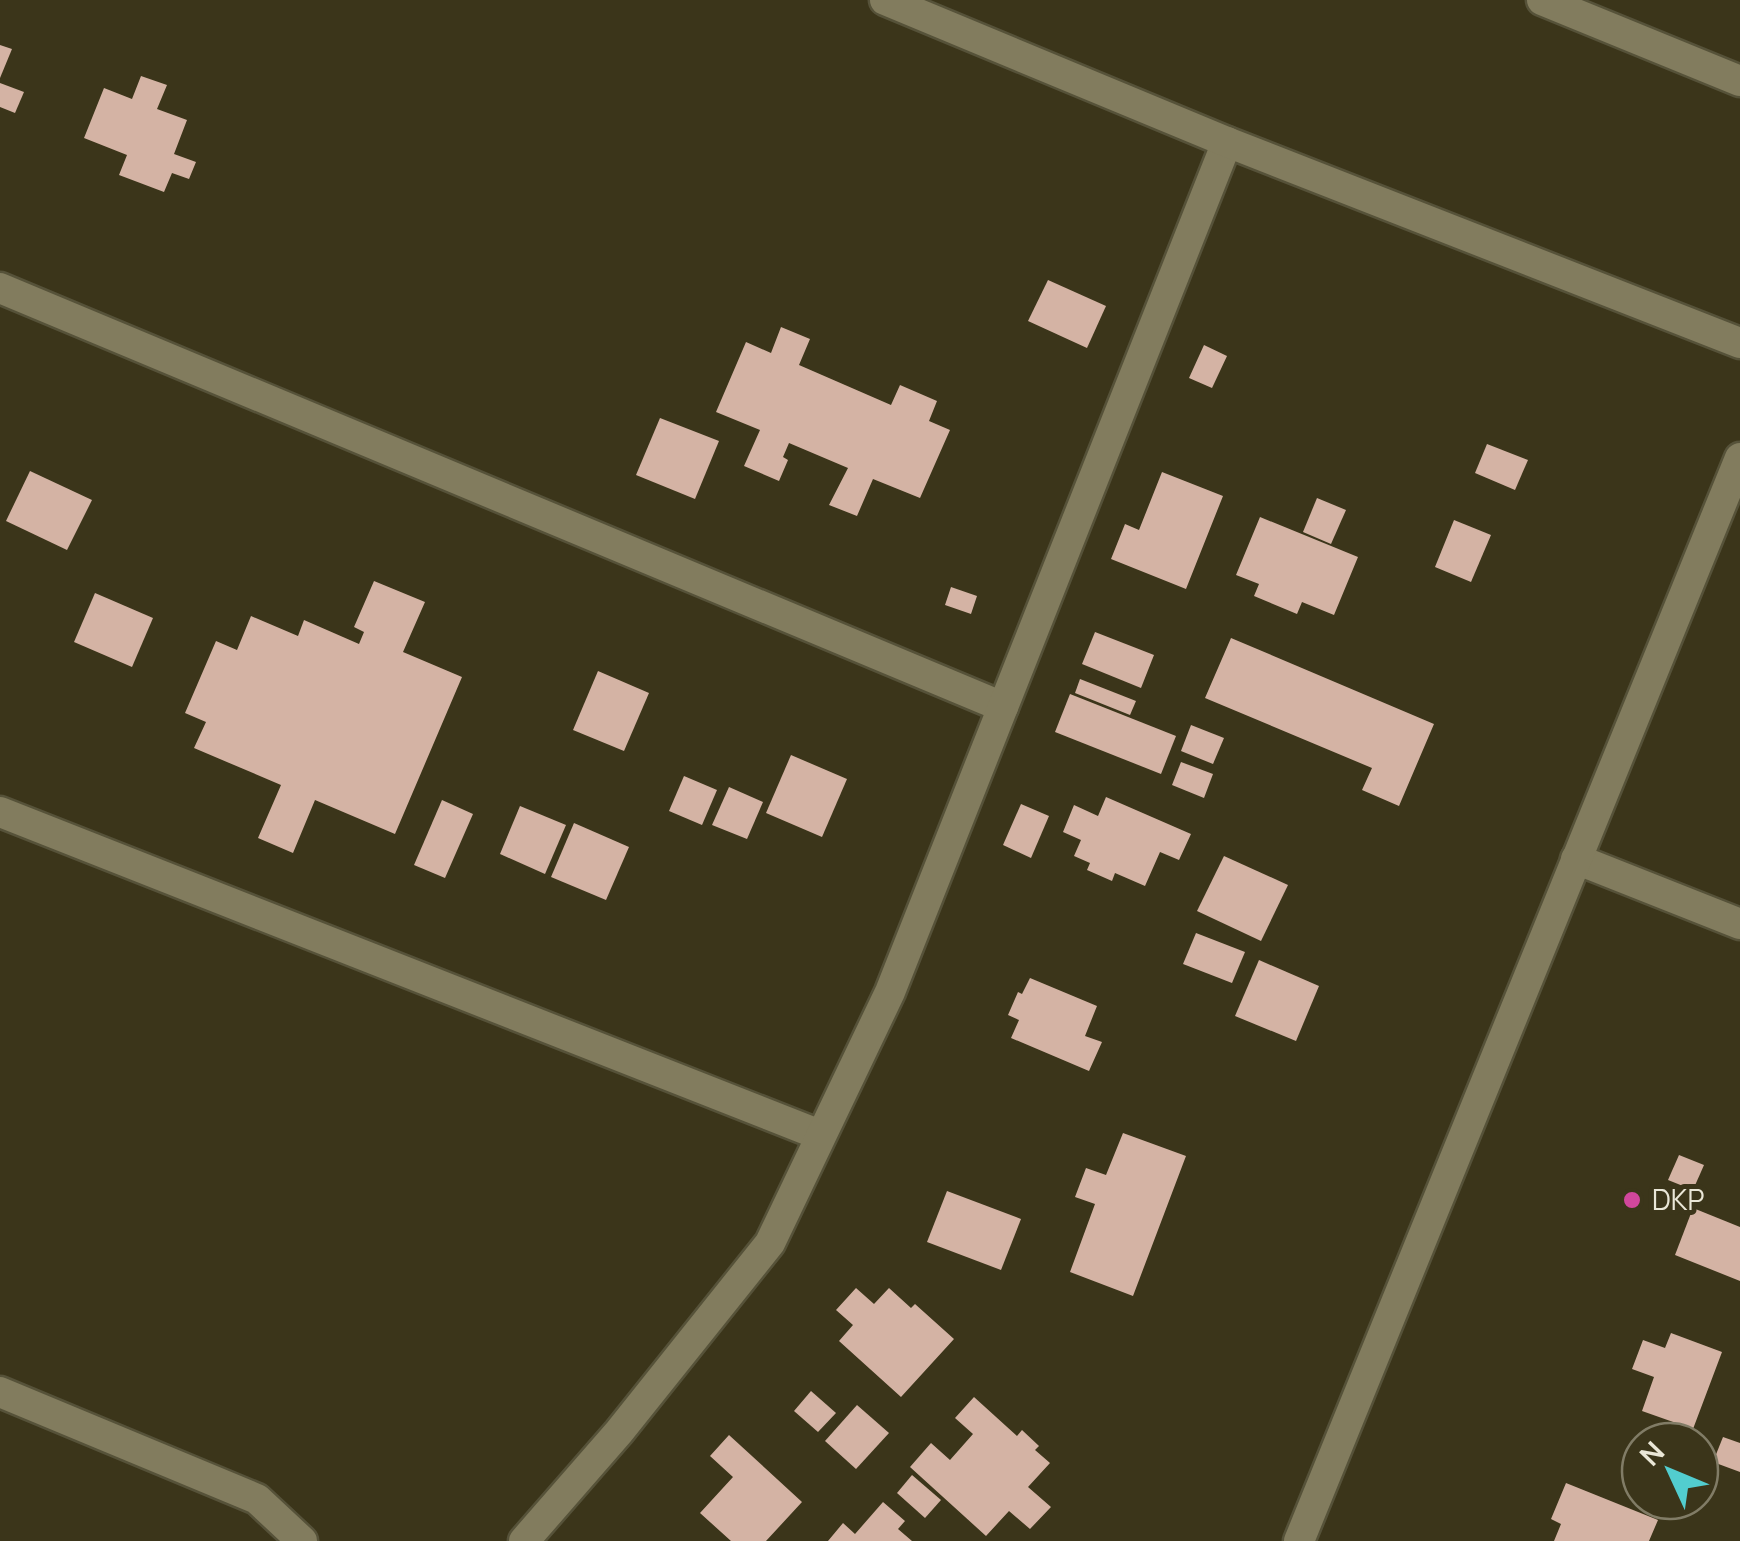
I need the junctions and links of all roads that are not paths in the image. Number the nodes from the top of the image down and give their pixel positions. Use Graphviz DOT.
graph roads {
  1 [pos="885,0"];
  2 [pos="1542,0"];
  3 [pos="1740,80"];
  4 [pos="1226,142"];
  5 [pos="0,288"];
  6 [pos="1740,343"];
  7 [pos="1740,458"];
  8 [pos="1003,707"];
  9 [pos="0,812"];
  10 [pos="1576,859"];
  11 [pos="1740,924"];
  12 [pos="820,1135"];
  13 [pos="0,1392"];
  14 [pos="302,1541"];
  15 [pos="524,1541"];
  16 [pos="1299,1541"];
  1 -- 4 [label="street"];
  2 -- 3 [label="street"];
  4 -- 6 [label="street"];
  4 -- 8 [label="street"];
  5 -- 8 [label="street"];
  7 -- 10 [label="street"];
  8 -- 12 [label="street"];
  9 -- 12 [label="street"];
  10 -- 11 [label="street"];
  10 -- 16 [label="street"];
  12 -- 15 [label="street"];
  13 -- 14 [label="street"];
}
